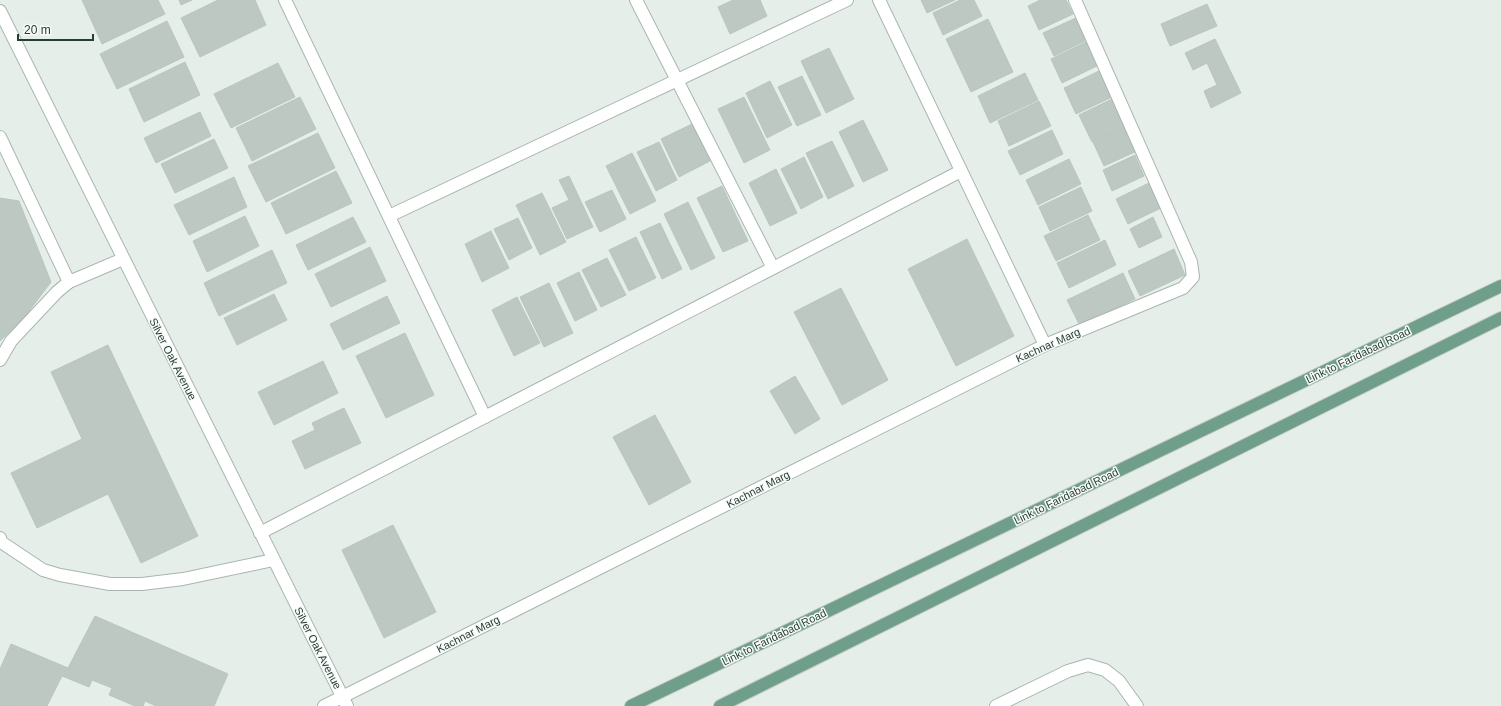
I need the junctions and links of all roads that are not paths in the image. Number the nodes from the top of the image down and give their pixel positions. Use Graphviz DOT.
graph roads {
  1 [pos="285,0"];
  2 [pos="636,0"];
  3 [pos="847,0"];
  4 [pos="879,0"];
  5 [pos="1075,0"];
  6 [pos="0,11"];
  7 [pos="677,80"];
  8 [pos="0,137"];
  9 [pos="961,171"];
  10 [pos="389,216"];
  11 [pos="123,259"];
  12 [pos="773,268"];
  13 [pos="69,282"];
  14 [pos="1501,286"];
  15 [pos="1501,318"];
  16 [pos="1045,345"];
  17 [pos="0,360"];
  18 [pos="485,417"];
  19 [pos="260,533"];
  20 [pos="0,538"];
  21 [pos="273,560"];
  22 [pos="344,701"];
  23 [pos="324,706"];
  24 [pos="631,706"];
  25 [pos="720,706"];
  26 [pos="996,706"];
  27 [pos="1137,706"];
  1 -- 10 [label="street"];
  2 -- 7 [label="street"];
  3 -- 7 [label="street"];
  4 -- 9 [label="street"];
  5 -- 16 [label="street, Kachnar Marg"];
  6 -- 11 [label="street, Silver Oak Avenue"];
  7 -- 10 [label="street"];
  7 -- 12 [label="street"];
  8 -- 13 [label="street"];
  9 -- 12 [label="street"];
  9 -- 16 [label="street"];
  10 -- 18 [label="street"];
  11 -- 13 [label="street"];
  11 -- 19 [label="street, Silver Oak Avenue"];
  12 -- 18 [label="street"];
  13 -- 17 [label="street"];
  14 -- 24 [label="main road, Link to Faridabad Road"];
  15 -- 25 [label="main road"];
  16 -- 22 [label="street, Kachnar Marg"];
  18 -- 19 [label="street"];
  19 -- 21 [label="street, Silver Oak Avenue"];
  20 -- 21 [label="street"];
  21 -- 22 [label="street, Silver Oak Avenue"];
  22 -- 23 [label="street, Kachnar Marg"];
  26 -- 27 [label="street"];
}
